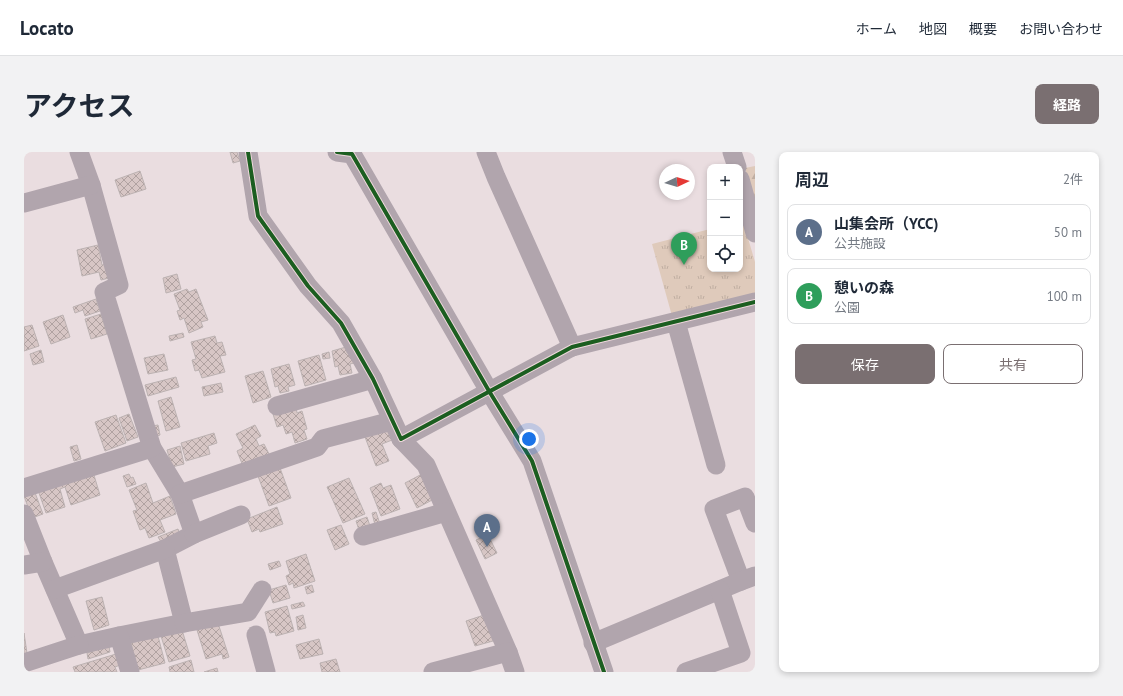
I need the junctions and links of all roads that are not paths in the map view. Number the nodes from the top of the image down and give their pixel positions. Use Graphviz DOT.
graph roads {
  1 [pos="79,152"];
  2 [pos="248,152"];
  3 [pos="338,152"];
  4 [pos="486,152"];
  5 [pos="732,152"];
  6 [pos="736,164"];
  7 [pos="91,185"];
  8 [pos="743,190"];
  9 [pos="24,203"];
  10 [pos="755,233"];
  11 [pos="755,304"];
  12 [pos="676,322"];
  13 [pos="572,347"];
  14 [pos="373,379"];
  15 [pos="489,391"];
  16 [pos="278,406"];
  17 [pos="392,421"];
  18 [pos="401,439"];
  19 [pos="152,448"];
  20 [pos="716,465"];
  21 [pos="24,488"];
  22 [pos="180,494"];
  23 [pos="446,512"];
  24 [pos="24,514"];
  25 [pos="241,515"];
  26 [pos="755,523"];
  27 [pos="194,534"];
  28 [pos="363,536"];
  29 [pos="165,549"];
  30 [pos="43,562"];
  31 [pos="24,565"];
  32 [pos="748,579"];
  33 [pos="55,589"];
  34 [pos="262,590"];
  35 [pos="720,590"];
  36 [pos="184,623"];
  37 [pos="256,635"];
  38 [pos="119,636"];
  39 [pos="593,643"];
  40 [pos="79,645"];
  41 [pos="508,652"];
  42 [pos="24,663"];
  43 [pos="130,672"];
  44 [pos="266,672"];
  45 [pos="433,672"];
  46 [pos="515,672"];
  47 [pos="604,672"];
  48 [pos="686,672"];
  1 -- 7 [label="street"];
  2 -- 14 [label="street"];
  3 -- 15 [label="street"];
  4 -- 13 [label="street"];
  5 -- 6 [label="street"];
  7 -- 9 [label="street"];
  7 -- 19 [label="street"];
  8 -- 10 [label="street"];
  11 -- 12 [label="street"];
  12 -- 13 [label="street"];
  12 -- 20 [label="street"];
  13 -- 15 [label="street"];
  14 -- 16 [label="street"];
  14 -- 17 [label="street"];
  15 -- 18 [label="street"];
  15 -- 39 [label="street"];
  17 -- 18 [label="street"];
  17 -- 22 [label="street"];
  18 -- 23 [label="street"];
  19 -- 21 [label="street"];
  19 -- 22 [label="street"];
  22 -- 27 [label="street"];
  23 -- 28 [label="street"];
  23 -- 41 [label="street"];
  24 -- 30 [label="street"];
  25 -- 27 [label="street"];
  26 -- 32 [label="street"];
  27 -- 29 [label="street"];
  29 -- 33 [label="street"];
  29 -- 36 [label="street"];
  30 -- 31 [label="street"];
  30 -- 33 [label="street"];
  32 -- 35 [label="street"];
  33 -- 40 [label="street"];
  34 -- 36 [label="street"];
  35 -- 39 [label="street"];
  35 -- 48 [label="street"];
  36 -- 38 [label="street"];
  37 -- 44 [label="street"];
  38 -- 40 [label="street"];
  38 -- 43 [label="street"];
  39 -- 47 [label="street"];
  40 -- 42 [label="street"];
  41 -- 45 [label="street"];
  41 -- 46 [label="street"];
}
